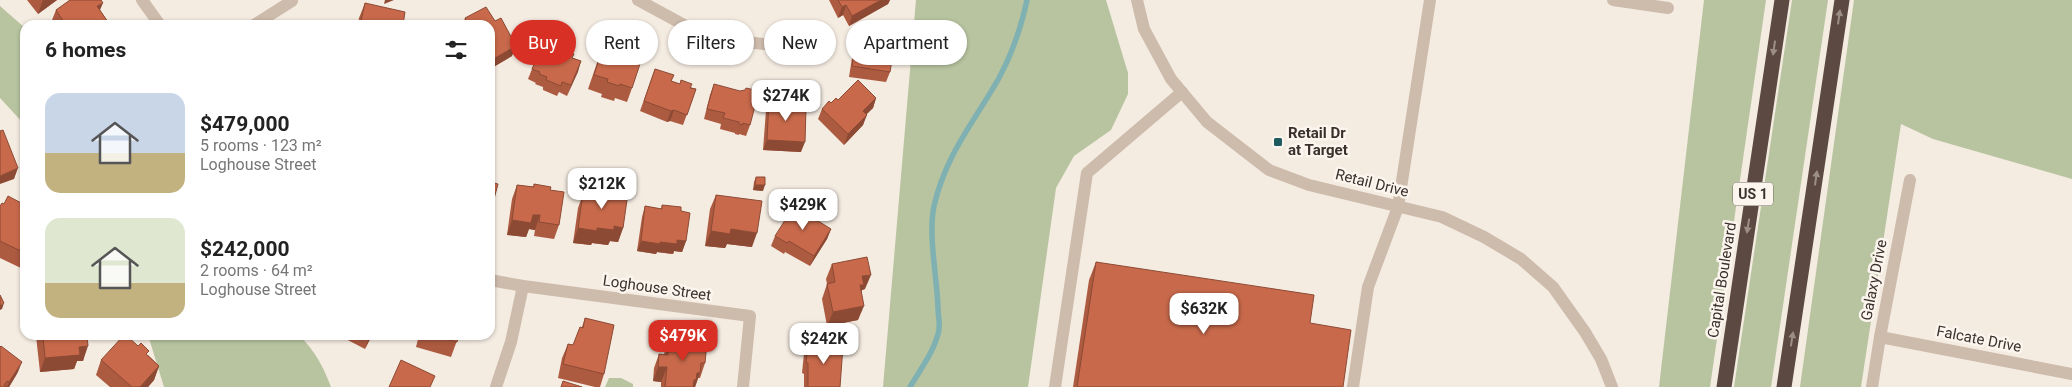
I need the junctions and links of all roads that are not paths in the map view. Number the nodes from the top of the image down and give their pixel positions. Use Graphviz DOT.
graph roads {
  1 [pos="142,0"];
  2 [pos="638,0"];
  3 [pos="1138,0"];
  4 [pos="1430,0"];
  5 [pos="1613,0"];
  6 [pos="1782,0"];
  7 [pos="1842,0"];
  8 [pos="292,1"];
  9 [pos="1668,8"];
  10 [pos="156,20"];
  11 [pos="262,20"];
  12 [pos="764,43"];
  13 [pos="1182,92"];
  14 [pos="1910,180"];
  15 [pos="1398,207"];
  16 [pos="495,281"];
  17 [pos="523,286"];
  18 [pos="1880,337"];
  19 [pos="2072,374"];
  20 [pos="496,387"];
  21 [pos="743,387"];
  22 [pos="1055,387"];
  23 [pos="1353,387"];
  24 [pos="1612,387"];
  25 [pos="1724,387"];
  26 [pos="1784,387"];
  27 [pos="1872,387"];
  1 -- 10 [label="street"];
  2 -- 12 [label="street"];
  3 -- 13 [label="street, Retail Drive"];
  4 -- 15 [label="street"];
  5 -- 9 [label="street"];
  6 -- 25 [label="highway, Capital Boulevard / US 1, one-way"];
  26 -- 7 [label="highway, one-way"];
  8 -- 11 [label="street"];
  13 -- 15 [label="street, Retail Drive"];
  13 -- 22 [label="street"];
  14 -- 18 [label="street, Galaxy Drive"];
  15 -- 23 [label="street"];
  15 -- 24 [label="street, Retail Drive"];
  16 -- 17 [label="street, Loghouse Street"];
  17 -- 20 [label="street"];
  17 -- 21 [label="street, Loghouse Street"];
  18 -- 19 [label="street, Falcate Drive"];
  18 -- 27 [label="street, Galaxy Drive"];
}
